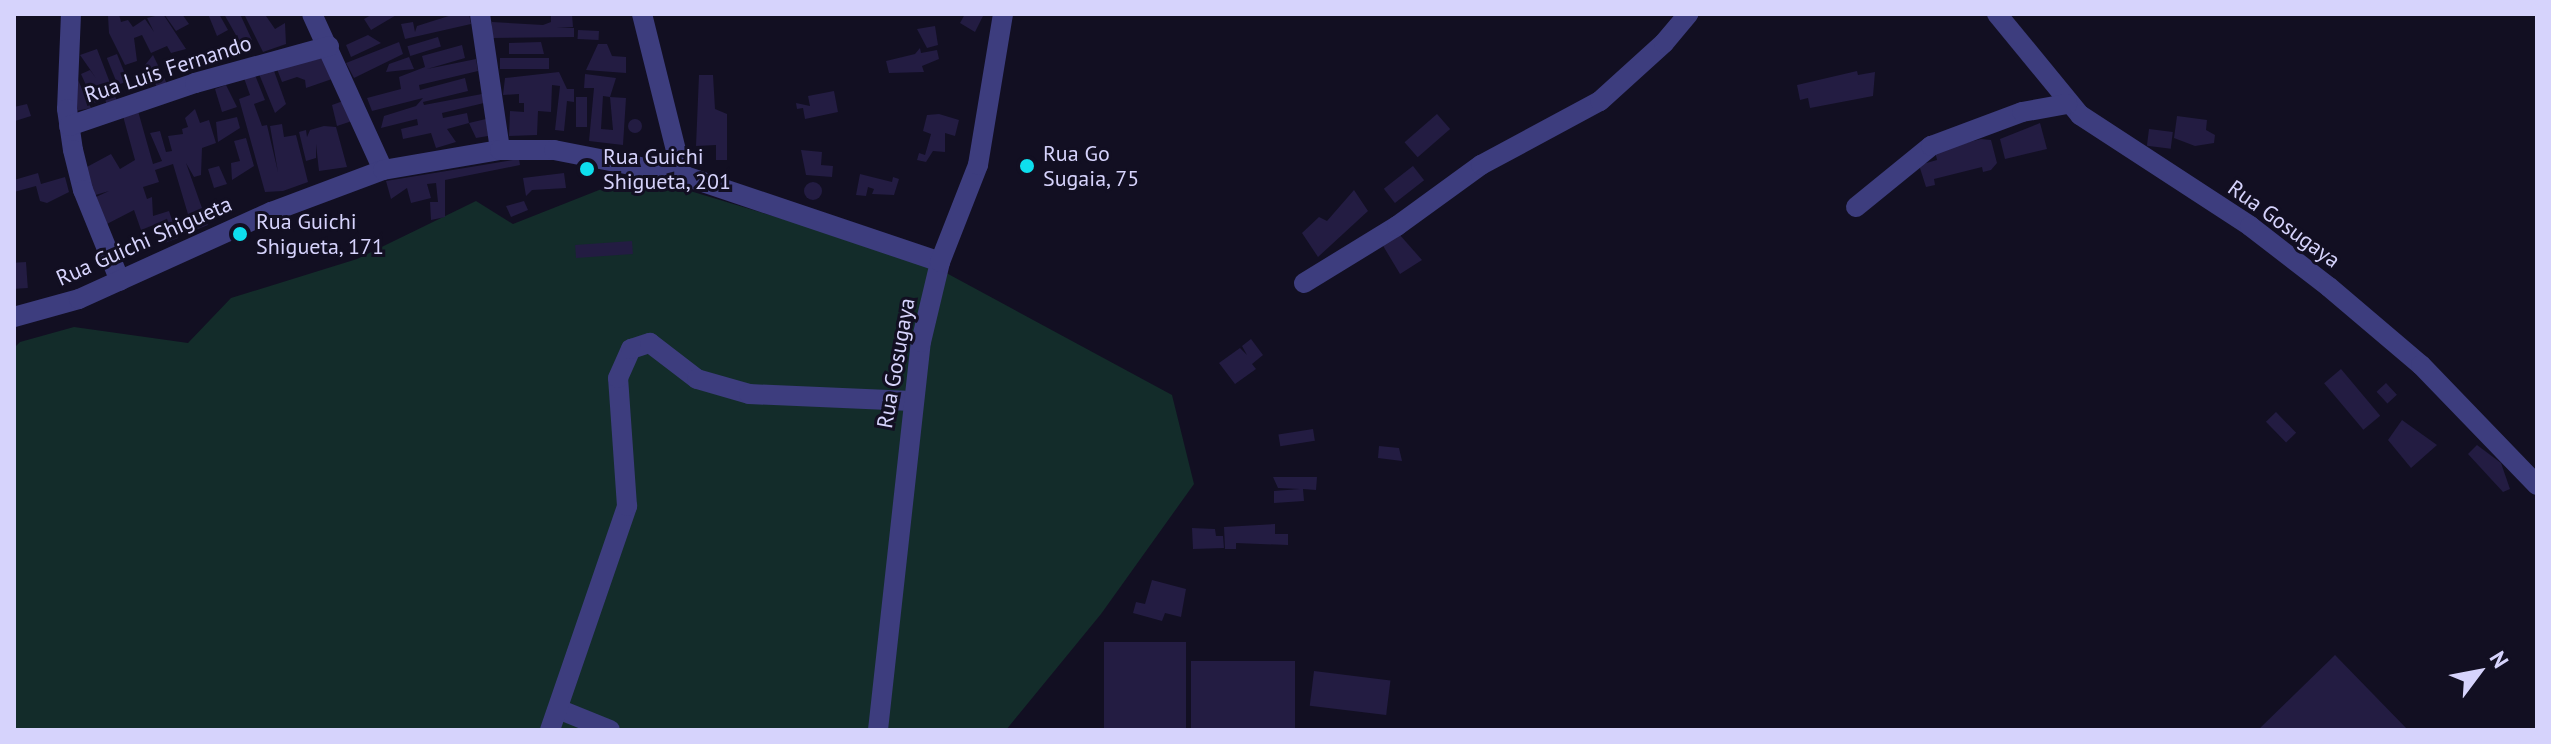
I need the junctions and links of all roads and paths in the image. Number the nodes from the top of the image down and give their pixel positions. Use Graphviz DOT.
graph roads {
  1 [pos="71,14"];
  2 [pos="480,14"];
  3 [pos="642,14"];
  4 [pos="1003,14"];
  5 [pos="1688,14"];
  6 [pos="1997,14"];
  7 [pos="315,15"];
  8 [pos="329,46"];
  9 [pos="2067,104"];
  10 [pos="69,126"];
  11 [pos="500,150"];
  12 [pos="383,170"];
  13 [pos="682,175"];
  14 [pos="1856,207"];
  15 [pos="940,262"];
  16 [pos="120,281"];
  17 [pos="1304,283"];
  18 [pos="14,317"];
  19 [pos="912,401"];
  20 [pos="2537,485"];
  21 [pos="558,709"];
  22 [pos="550,730"];
  23 [pos="610,730"];
  24 [pos="878,730"];
  1 -- 10 [label="street"];
  2 -- 11 [label="street"];
  3 -- 13 [label="street"];
  4 -- 15 [label="street, Rua Gosugaya"];
  5 -- 17 [label="street"];
  6 -- 9 [label="street, Rua Gosugaya"];
  7 -- 8 [label="street"];
  8 -- 10 [label="street, Rua Luis Fernando"];
  8 -- 12 [label="street"];
  9 -- 14 [label="street"];
  9 -- 20 [label="street, Rua Gosugaya"];
  10 -- 16 [label="street"];
  11 -- 12 [label="street, Rua Guichi Shigueta"];
  11 -- 13 [label="street, Rua Guichi Shigueta"];
  12 -- 16 [label="street, Rua Guichi Shigueta"];
  13 -- 15 [label="street, Rua Guichi Shigueta"];
  15 -- 19 [label="street, Rua Gosugaya"];
  16 -- 18 [label="street, Rua Guichi Shigueta"];
  19 -- 21 [label="street"];
  19 -- 24 [label="street, Rua Gosugaya"];
  21 -- 22 [label="street"];
  21 -- 23 [label="street"];
}
